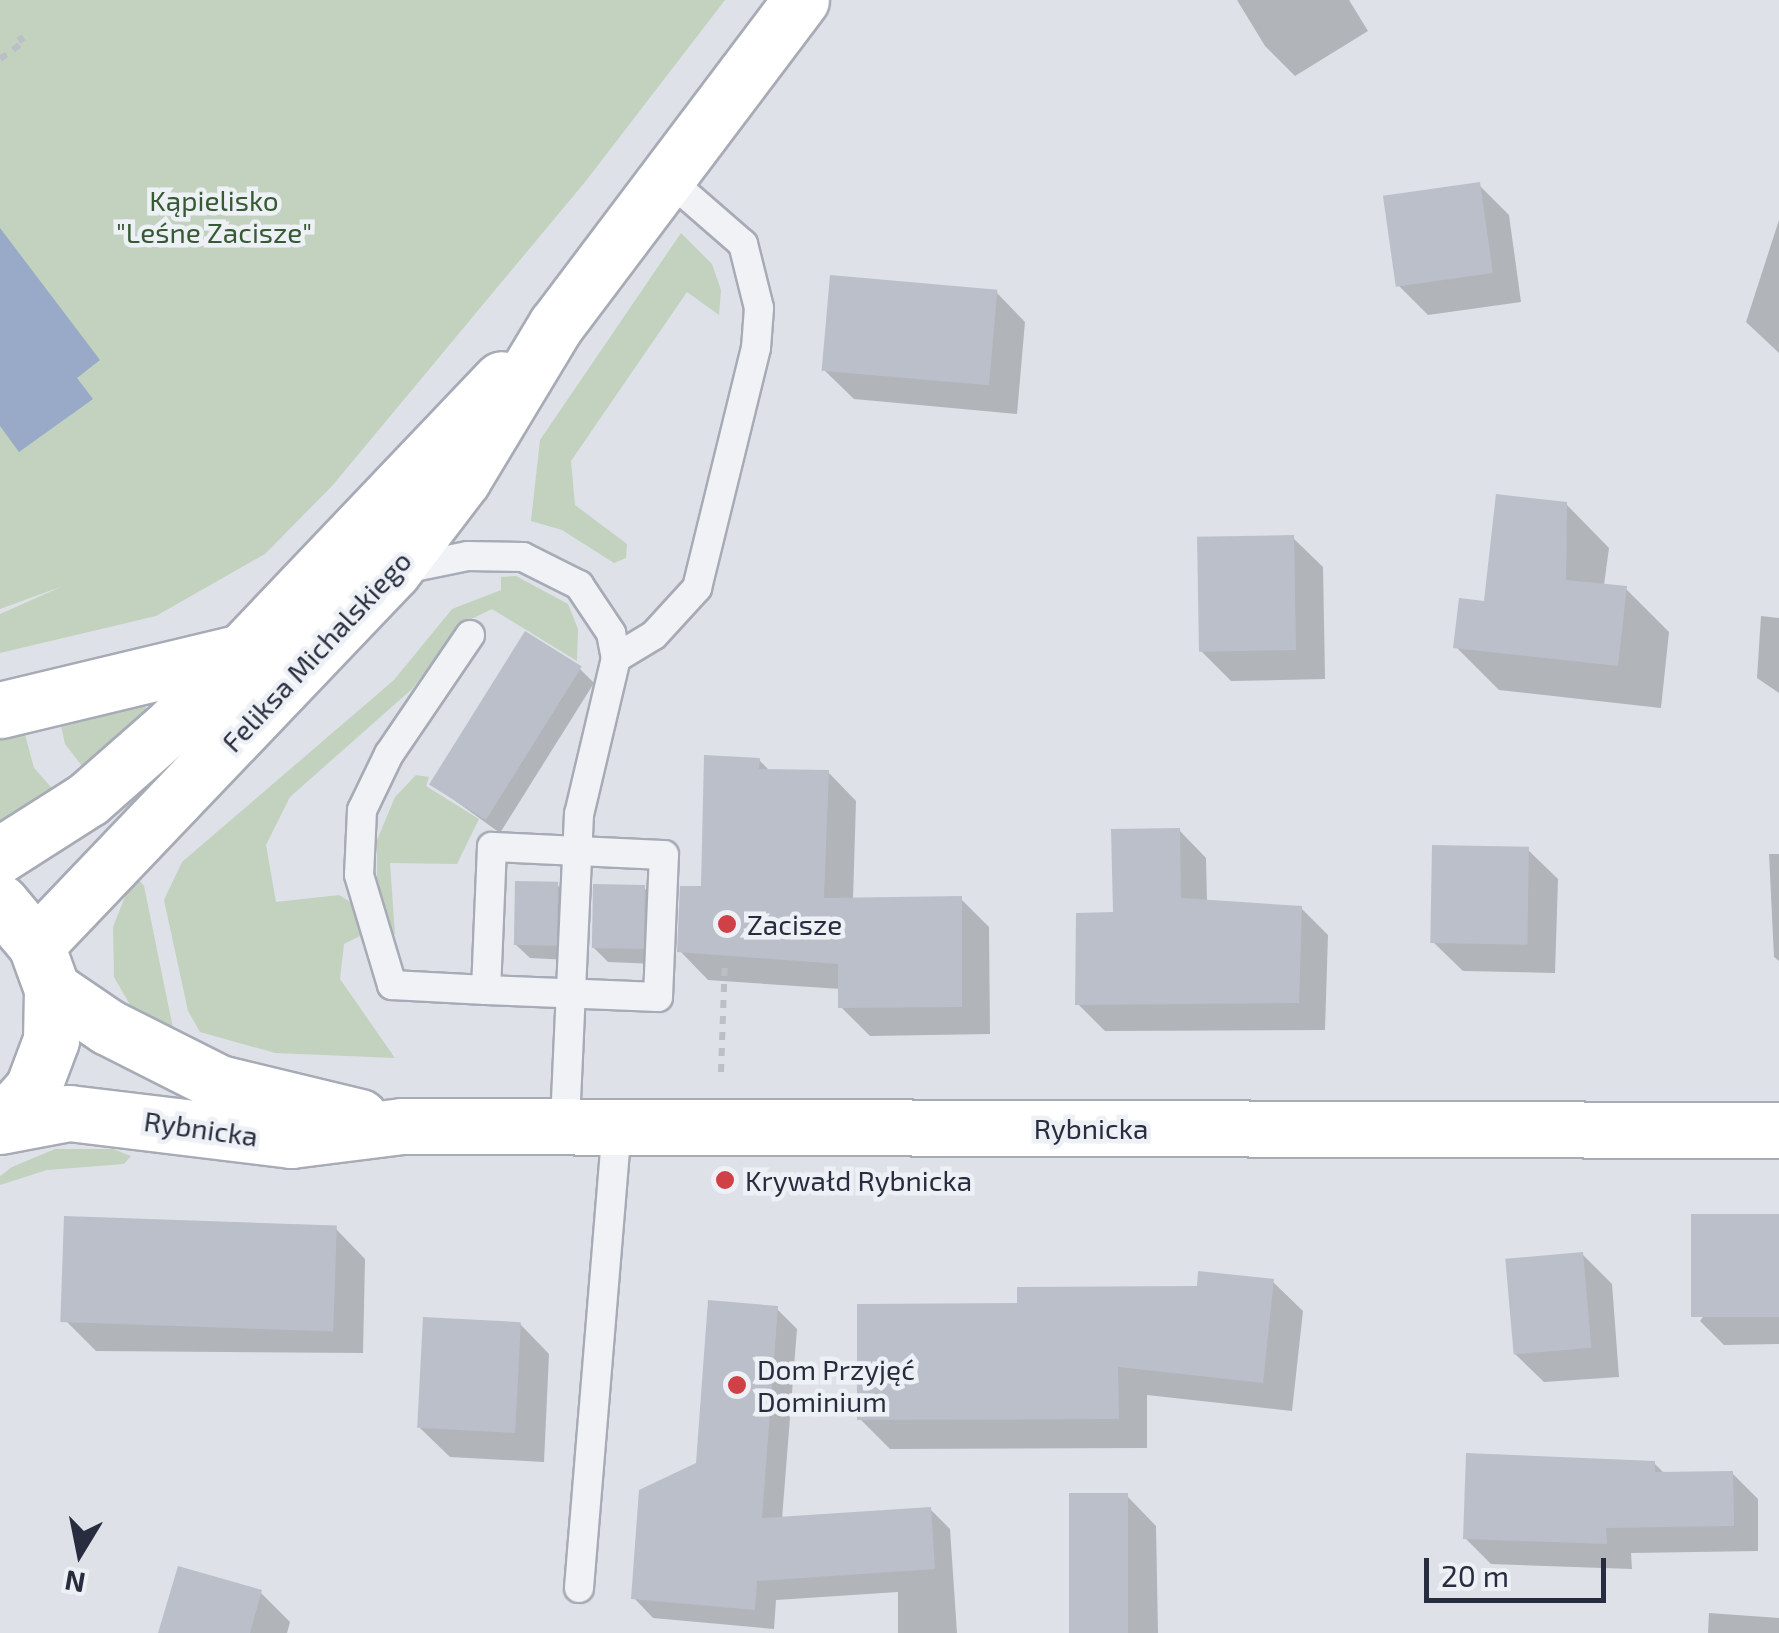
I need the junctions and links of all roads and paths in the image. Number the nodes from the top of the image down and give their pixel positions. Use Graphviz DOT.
graph roads {
  1 [pos="801,0"];
  2 [pos="19,36"];
  3 [pos="0,59"];
  4 [pos="667,178"];
  5 [pos="556,325"];
  6 [pos="393,571"];
  7 [pos="470,635"];
  8 [pos="248,650"];
  9 [pos="616,658"];
  10 [pos="0,710"];
  11 [pos="577,850"];
  12 [pos="0,856"];
  13 [pos="0,902"];
  14 [pos="725,960"];
  15 [pos="44,967"];
  16 [pos="486,990"];
  17 [pos="570,994"];
  18 [pos="720,1083"];
  19 [pos="0,1125"];
  20 [pos="402,1126"];
  21 [pos="591,1127"];
  22 [pos="1779,1130"];
  23 [pos="579,1588"];
  1 -- 4 [label="main road, Feliksa Michalskiego"];
  2 -- 3 [label="path"];
  4 -- 5 [label="main road, Feliksa Michalskiego"];
  4 -- 9 [label="lane"];
  5 -- 6 [label="main road, Feliksa Michalskiego"];
  5 -- 8 [label="main road, Feliksa Michalskiego"];
  6 -- 9 [label="lane"];
  6 -- 15 [label="main road, Feliksa Michalskiego"];
  7 -- 16 [label="lane"];
  8 -- 10 [label="main road"];
  8 -- 12 [label="main road, Feliksa Michalskiego"];
  9 -- 11 [label="lane"];
  11 -- 16 [label="lane"];
  11 -- 17 [label="lane"];
  11 -- 17 [label="lane"];
  13 -- 15 [label="main road, Rybnicka"];
  14 -- 18 [label="path"];
  15 -- 19 [label="main road"];
  15 -- 20 [label="main road, Rybnicka"];
  16 -- 17 [label="lane"];
  17 -- 21 [label="lane"];
  19 -- 20 [label="main road, Rybnicka"];
  20 -- 21 [label="main road, Rybnicka"];
  21 -- 22 [label="main road, Rybnicka"];
  21 -- 23 [label="lane"];
}
